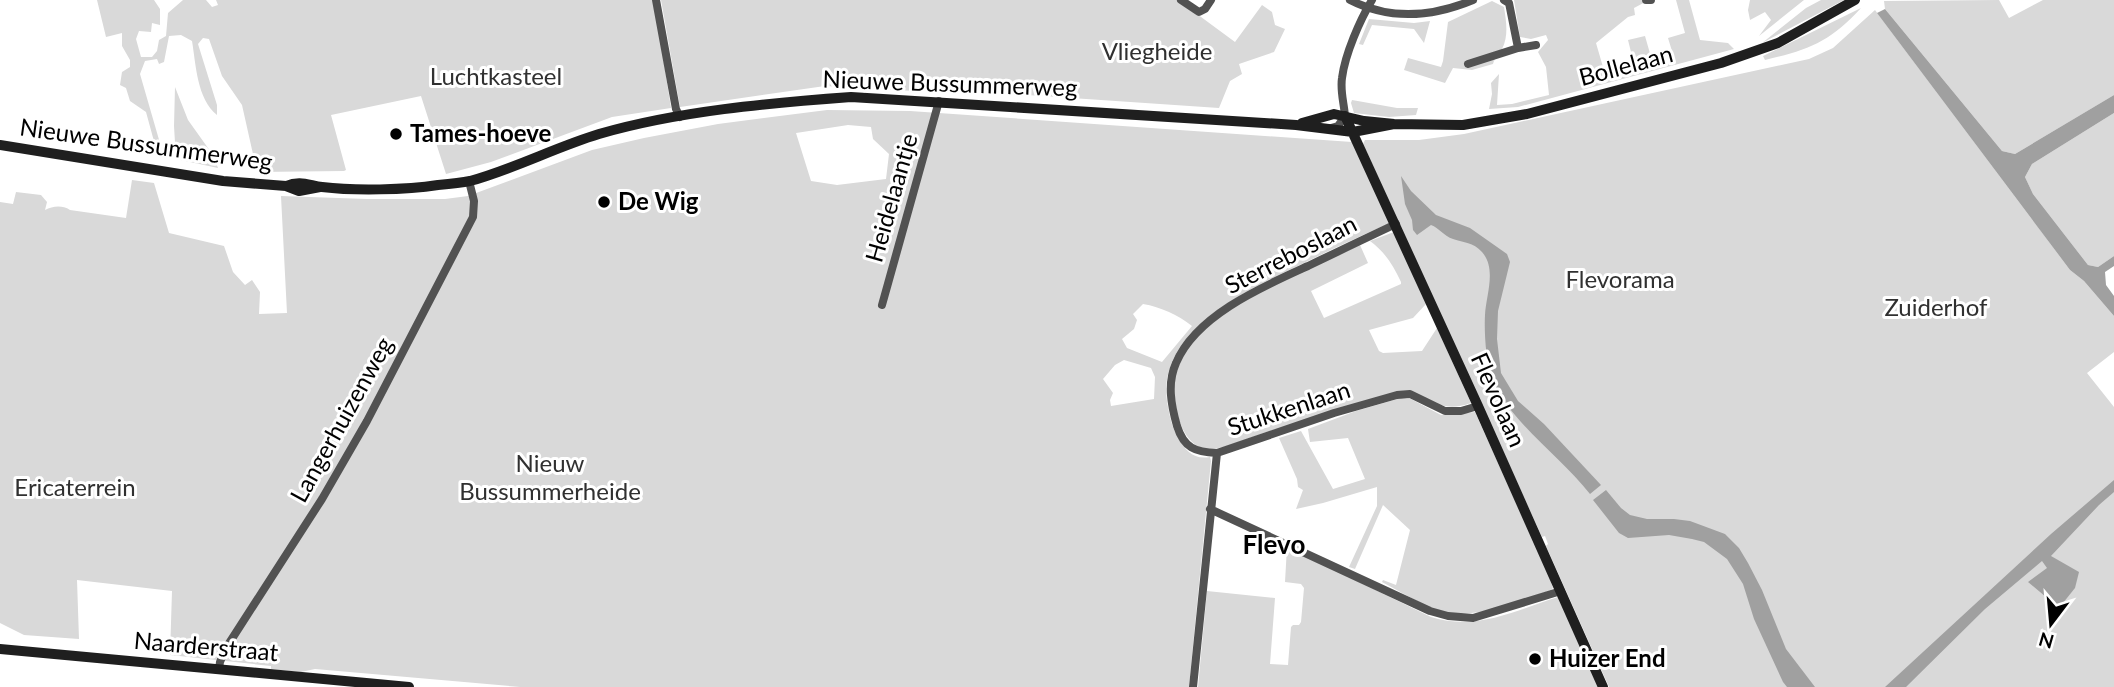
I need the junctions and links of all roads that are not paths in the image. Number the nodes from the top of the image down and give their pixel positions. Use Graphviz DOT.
graph roads {
  1 [pos="656,0"];
  2 [pos="1181,0"];
  3 [pos="1211,0"];
  4 [pos="1350,0"];
  5 [pos="1372,0"];
  6 [pos="1473,0"];
  7 [pos="1504,0"];
  8 [pos="1855,0"];
  9 [pos="1367,9"];
  10 [pos="1536,45"];
  11 [pos="1518,48"];
  12 [pos="1468,64"];
  13 [pos="939,101"];
  14 [pos="1345,116"];
  15 [pos="680,117"];
  16 [pos="1364,121"];
  17 [pos="1394,124"];
  18 [pos="1296,125"];
  19 [pos="1331,128"];
  20 [pos="1353,132"];
  21 [pos="0,145"];
  22 [pos="469,181"];
  23 [pos="1396,224"];
  24 [pos="882,305"];
  25 [pos="1478,406"];
  26 [pos="1216,453"];
  27 [pos="1210,509"];
  28 [pos="1561,591"];
  29 [pos="0,649"];
  30 [pos="219,669"];
  31 [pos="409,687"];
  32 [pos="1193,687"];
  33 [pos="1603,687"];
  1 -- 15 [label="street"];
  2 -- 3 [label="street"];
  4 -- 9 [label="street"];
  5 -- 9 [label="street, Flevolaan"];
  6 -- 9 [label="street"];
  7 -- 11 [label="street"];
  8 -- 17 [label="main road, Bollelaan"];
  9 -- 14 [label="street, Flevolaan"];
  10 -- 11 [label="street"];
  11 -- 12 [label="street"];
  13 -- 15 [label="main road, Nieuwe Bussummerweg"];
  13 -- 18 [label="main road, Nieuwe Bussummerweg"];
  13 -- 24 [label="street, Heidelaantje"];
  14 -- 16 [label="main road, Bollelaan"];
  14 -- 18 [label="main road, Nieuwe Bussummerweg"];
  14 -- 19 [label="street"];
  14 -- 20 [label="main road, Flevolaan"];
  15 -- 22 [label="main road, Nieuwe Bussummerweg"];
  16 -- 17 [label="main road, Bollelaan"];
  16 -- 20 [label="main road"];
  17 -- 20 [label="main road, Bollelaan"];
  18 -- 19 [label="main road, Nieuwe Bussummerweg"];
  19 -- 20 [label="main road, Nieuwe Bussummerweg"];
  20 -- 23 [label="main road, Flevolaan"];
  21 -- 22 [label="main road, Nieuwe Bussummerweg"];
  22 -- 30 [label="street, Langerhuizenweg"];
  23 -- 25 [label="main road, Flevolaan"];
  23 -- 26 [label="street, Sterreboslaan"];
  25 -- 26 [label="street, Stukkenlaan"];
  25 -- 28 [label="main road, Flevolaan"];
  26 -- 27 [label="street, Stukkenlaan"];
  27 -- 28 [label="street"];
  27 -- 32 [label="street, Stukkenlaan"];
  28 -- 33 [label="main road, Flevolaan"];
  29 -- 30 [label="main road, Naarderstraat"];
  30 -- 31 [label="main road, Naarderstraat"];
}
